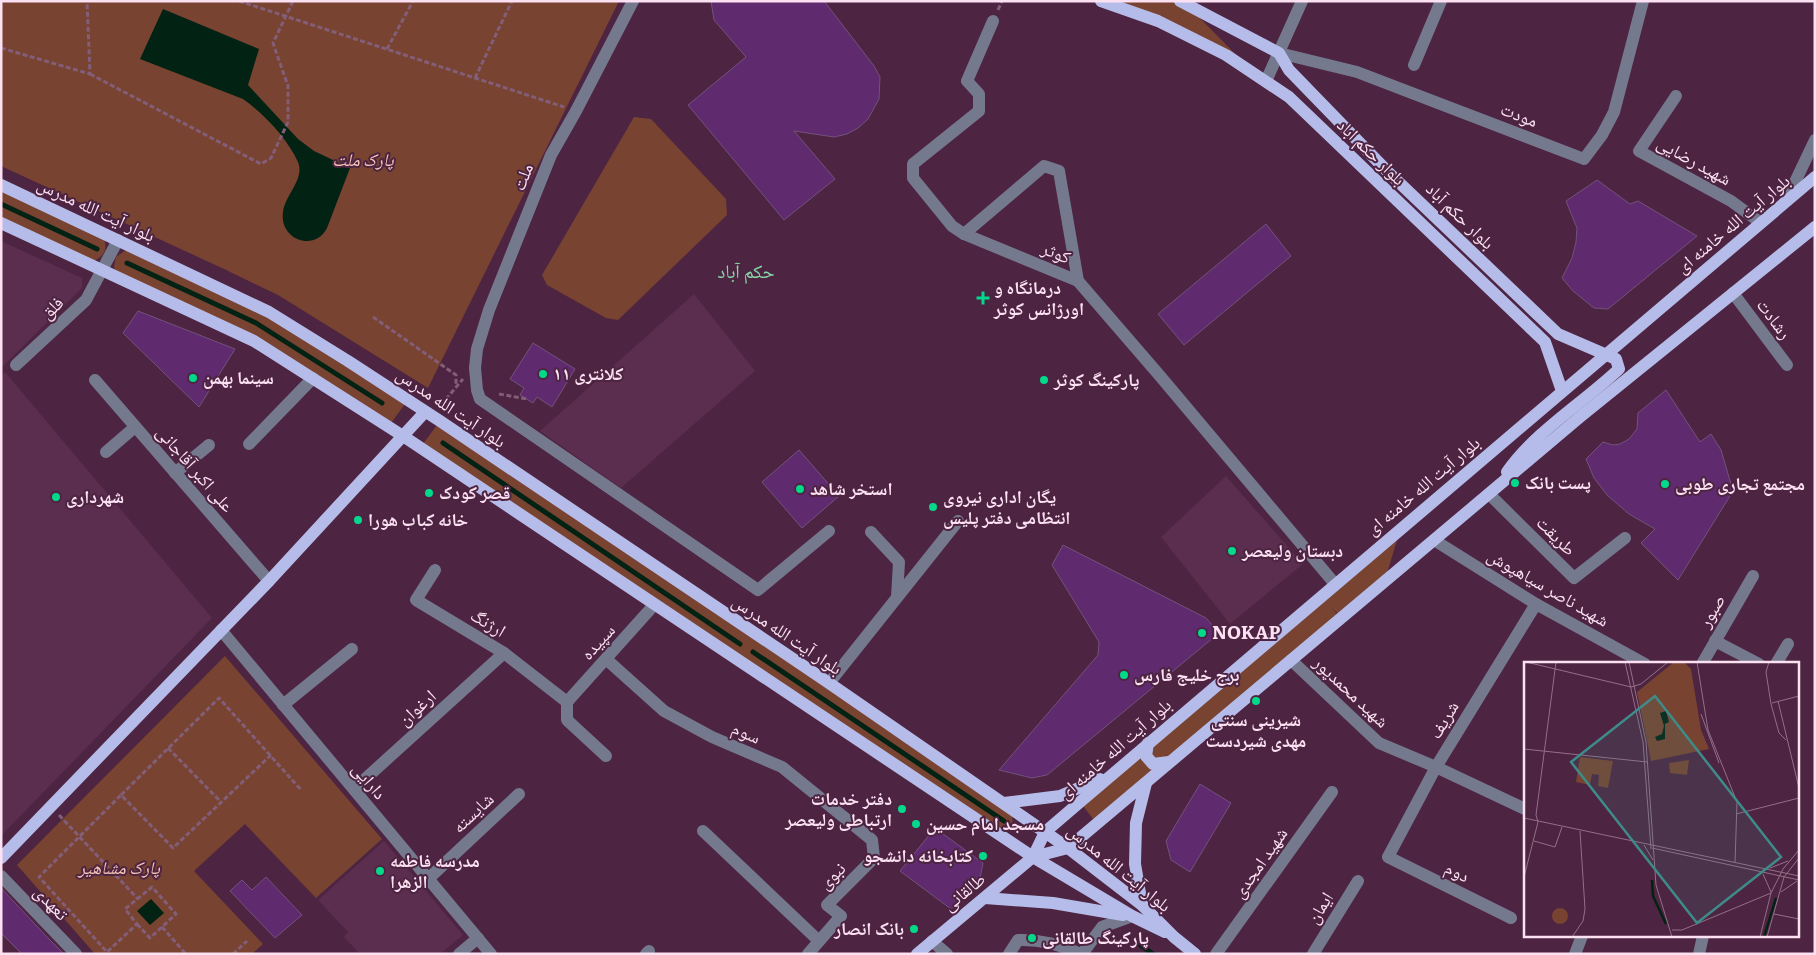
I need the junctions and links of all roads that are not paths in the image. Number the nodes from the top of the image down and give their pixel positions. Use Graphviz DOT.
graph roads {
  1 [pos="633,1"];
  2 [pos="1101,1"];
  3 [pos="1302,1"];
  4 [pos="1441,1"];
  5 [pos="1643,1"];
  6 [pos="1185,2"];
  7 [pos="994,21"];
  8 [pos="1279,53"];
  9 [pos="1414,65"];
  10 [pos="1266,81"];
  11 [pos="1676,96"];
  12 [pos="1815,140"];
  13 [pos="1815,177"];
  14 [pos="1,185"];
  15 [pos="1786,202"];
  16 [pos="1,223"];
  17 [pos="1761,223"];
  18 [pos="1815,227"];
  19 [pos="964,234"];
  20 [pos="118,240"];
  21 [pos="102,271"];
  22 [pos="1078,281"];
  23 [pos="1733,293"];
  24 [pos="1607,354"];
  25 [pos="16,365"];
  26 [pos="1787,365"];
  27 [pos="313,378"];
  28 [pos="95,380"];
  29 [pos="1562,391"];
  30 [pos="425,412"];
  31 [pos="135,426"];
  32 [pos="403,436"];
  33 [pos="249,444"];
  34 [pos="209,445"];
  35 [pos="106,452"];
  36 [pos="175,473"];
  37 [pos="1492,491"];
  38 [pos="958,521"];
  39 [pos="829,531"];
  40 [pos="871,532"];
  41 [pos="1625,538"];
  42 [pos="1434,540"];
  43 [pos="435,570"];
  44 [pos="1753,576"];
  45 [pos="269,580"];
  46 [pos="1335,584"];
  47 [pos="897,597"];
  48 [pos="1536,604"];
  49 [pos="654,605"];
  50 [pos="220,630"];
  51 [pos="1715,641"];
  52 [pos="1788,644"];
  53 [pos="352,649"];
  54 [pos="504,653"];
  55 [pos="606,659"];
  56 [pos="1292,660"];
  57 [pos="1641,662"];
  58 [pos="1703,662"];
  59 [pos="1755,662"];
  60 [pos="1777,662"];
  61 [pos="829,683"];
  62 [pos="567,702"];
  63 [pos="284,705"];
  64 [pos="1148,743"];
  65 [pos="606,756"];
  66 [pos="1169,762"];
  67 [pos="1436,767"];
  68 [pos="1112,775"];
  69 [pos="1146,783"];
  70 [pos="354,789"];
  71 [pos="1332,792"];
  72 [pos="519,794"];
  73 [pos="1004,803"];
  74 [pos="1524,809"];
  75 [pos="703,831"];
  76 [pos="1045,832"];
  77 [pos="872,840"];
  78 [pos="1068,848"];
  79 [pos="1033,857"];
  80 [pos="1388,857"];
  81 [pos="1,858"];
  82 [pos="1,876"];
  83 [pos="428,878"];
  84 [pos="1358,881"];
  85 [pos="985,898"];
  86 [pos="1142,905"];
  87 [pos="1090,909"];
  88 [pos="1132,916"];
  89 [pos="1511,918"];
  90 [pos="1102,927"];
  91 [pos="1174,937"];
  92 [pos="478,938"];
  93 [pos="1581,938"];
  94 [pos="1702,938"];
  95 [pos="819,941"];
  96 [pos="932,941"];
  97 [pos="1189,952"];
  98 [pos="76,954"];
  99 [pos="459,954"];
  100 [pos="491,954"];
  101 [pos="808,954"];
  102 [pos="916,954"];
  103 [pos="947,954"];
  104 [pos="1009,954"];
  105 [pos="1082,954"];
  106 [pos="1216,954"];
  107 [pos="1313,954"];
  108 [pos="1575,954"];
  109 [pos="1698,954"];
  1 -- 39 [label="street, ملت"];
  2 -- 10 [label="main road, بلوار حکم اباد"];
  3 -- 8 [label="street"];
  4 -- 9 [label="street"];
  5 -- 8 [label="street, مودت"];
  6 -- 8 [label="main road, بلوار حکم آباد"];
  7 -- 19 [label="street, کوثر"];
  8 -- 10 [label="street"];
  8 -- 24 [label="main road, بلوار حکم آباد"];
  10 -- 29 [label="main road, بلوار حکم اباد"];
  11 -- 17 [label="street, شهید رضایی"];
  12 -- 15 [label="street"];
  13 -- 15 [label="main road, بلوار آیت الله خامنه ای"];
  14 -- 20 [label="main road, بلوار آیت الله مدرس"];
  15 -- 17 [label="main road, بلوار آیت الله خامنه ای"];
  16 -- 21 [label="main road, بلوار آیت الله مدرس"];
  17 -- 24 [label="main road, بلوار آیت الله خامنه ای"];
  18 -- 23 [label="main road"];
  19 -- 22 [label="street, کوثر"];
  19 -- 22 [label="street"];
  20 -- 21 [label="street, فلق"];
  20 -- 30 [label="main road, بلوار آیت الله مدرس"];
  21 -- 25 [label="street, فلق"];
  21 -- 27 [label="main road, بلوار آیت الله مدرس"];
  22 -- 46 [label="street, کوثر"];
  23 -- 26 [label="street, رشادت"];
  23 -- 37 [label="main road"];
  24 -- 29 [label="main road, بلوار آیت الله خامنه ای"];
  24 -- 37 [label="main road"];
  27 -- 32 [label="main road, بلوار آیت الله مدرس"];
  27 -- 33 [label="street"];
  28 -- 31 [label="street, علی اکبر آقاجانی"];
  29 -- 46 [label="main road, بلوار آیت الله خامنه ای"];
  30 -- 32 [label="main road"];
  30 -- 61 [label="main road, بلوار آیت الله مدرس"];
  31 -- 35 [label="street"];
  31 -- 36 [label="street, علی اکبر آقاجانی"];
  32 -- 45 [label="main road"];
  32 -- 49 [label="main road, بلوار آیت الله مدرس"];
  34 -- 36 [label="street"];
  36 -- 45 [label="street, علی اکبر آقاجانی"];
  37 -- 41 [label="street, طریقت"];
  37 -- 42 [label="main road"];
  38 -- 47 [label="street"];
  40 -- 47 [label="street"];
  42 -- 48 [label="street, شهید ناصر سیاهپوش"];
  42 -- 56 [label="main road"];
  43 -- 54 [label="street, ارژنگ"];
  44 -- 51 [label="street, صبور"];
  45 -- 50 [label="main road"];
  46 -- 64 [label="main road, بلوار آیت الله خامنه ای"];
  47 -- 61 [label="street"];
  48 -- 57 [label="street, شهید ناصر سیاهپوش"];
  48 -- 67 [label="street, شریف"];
  49 -- 55 [label="street, سپیده"];
  49 -- 79 [label="main road, بلوار آیت الله مدرس"];
  50 -- 63 [label="street, دارایی"];
  50 -- 81 [label="main road"];
  51 -- 58 [label="street, صبور"];
  51 -- 59 [label="street"];
  52 -- 60 [label="street"];
  53 -- 63 [label="street"];
  54 -- 62 [label="street, ارژنگ"];
  54 -- 70 [label="street, ارغوان"];
  55 -- 62 [label="street, سپیده"];
  55 -- 77 [label="street, سوم"];
  56 -- 66 [label="main road"];
  56 -- 67 [label="street, شهید محمدپور"];
  61 -- 73 [label="main road, بلوار آیت الله مدرس"];
  62 -- 65 [label="street"];
  63 -- 70 [label="street, دارایی"];
  64 -- 66 [label="main road"];
  64 -- 68 [label="main road, بلوار آیت الله خامنه ای"];
  66 -- 69 [label="main road"];
  67 -- 74 [label="street, شهید محمدپور"];
  67 -- 80 [label="street, شریف"];
  68 -- 73 [label="main road"];
  68 -- 76 [label="main road, بلوار آیت الله خامنه ای"];
  69 -- 78 [label="main road"];
  69 -- 86 [label="main road"];
  70 -- 83 [label="street, دارایی"];
  71 -- 106 [label="street, شهید امجدی"];
  72 -- 83 [label="street, شایسته"];
  73 -- 76 [label="main road, بلوار آیت الله مدرس"];
  75 -- 95 [label="street"];
  76 -- 78 [label="main road, بلوار آیت الله مدرس"];
  76 -- 79 [label="main road, بلوار آیت الله خامنه ای"];
  77 -- 95 [label="street, نبوی"];
  78 -- 79 [label="main road"];
  78 -- 86 [label="main road, بلوار آیت الله مدرس"];
  79 -- 85 [label="main road, طالقانی"];
  79 -- 88 [label="main road, بلوار آیت الله مدرس"];
  80 -- 89 [label="street, دوم"];
  82 -- 98 [label="street, تعهدی"];
  83 -- 92 [label="street, دارایی"];
  84 -- 107 [label="street, ایمان"];
  85 -- 87 [label="main road"];
  85 -- 96 [label="main road, طالقانی"];
  86 -- 91 [label="main road, بلوار آیت الله مدرس"];
  87 -- 88 [label="main road"];
  87 -- 90 [label="street"];
  88 -- 90 [label="street"];
  88 -- 91 [label="main road, بلوار آیت الله مدرس"];
  90 -- 105 [label="street"];
  91 -- 97 [label="main road"];
  92 -- 99 [label="street"];
  92 -- 100 [label="street, دارایی"];
  93 -- 108 [label="street"];
  94 -- 109 [label="street"];
  95 -- 101 [label="street, نبوی"];
  96 -- 102 [label="main road, طالقانی"];
  96 -- 103 [label="street"];
  104 -- 105 [label="street"];
}
